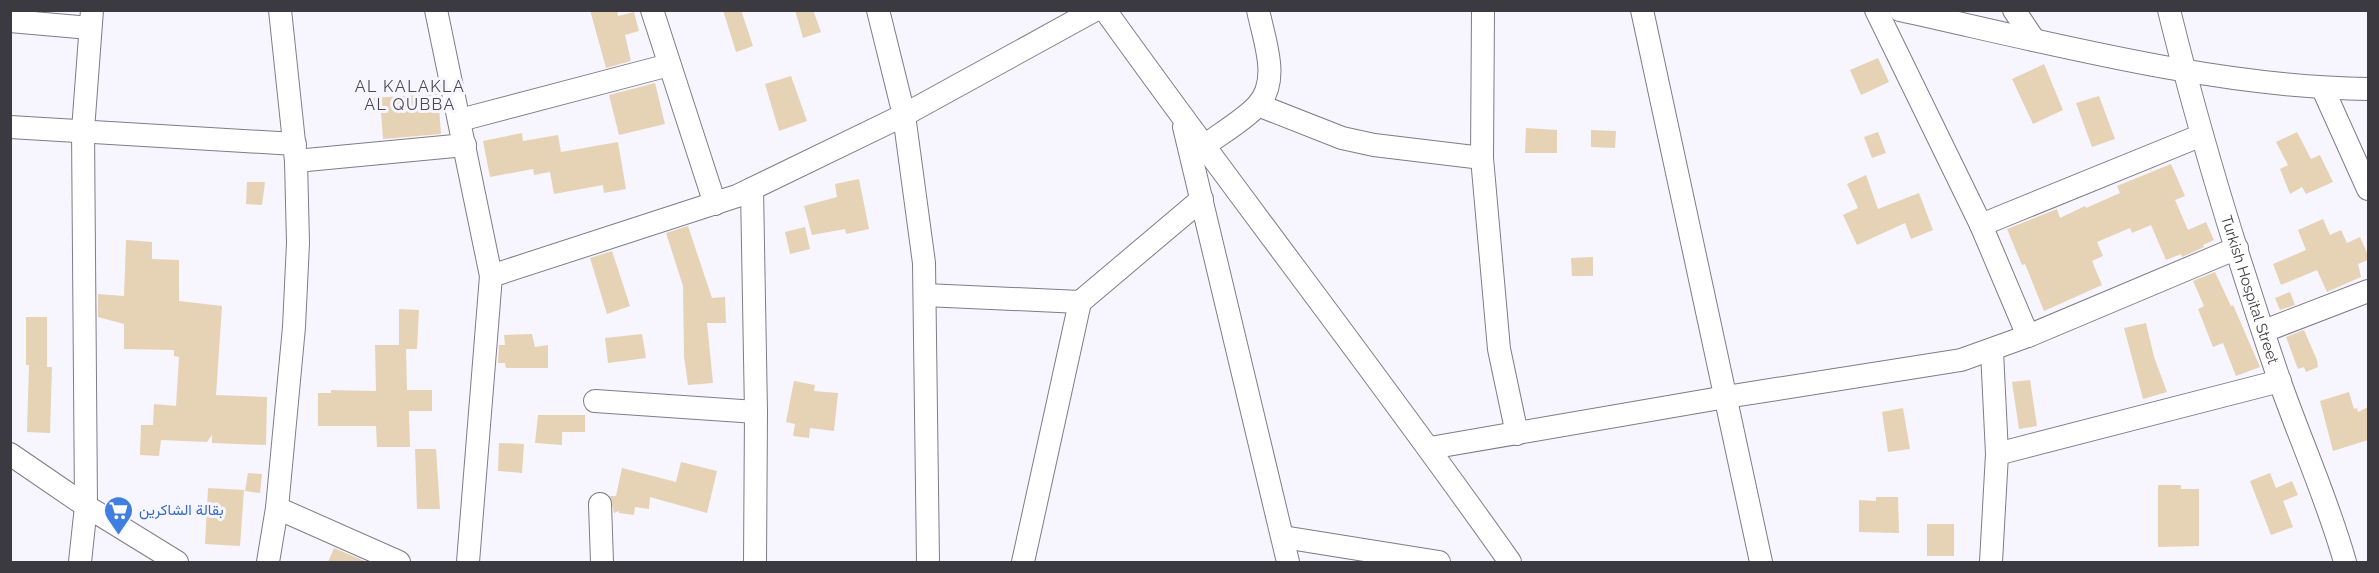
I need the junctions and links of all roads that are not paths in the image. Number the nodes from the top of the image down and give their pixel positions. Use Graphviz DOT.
graph roads {
  1 [pos="280,10"];
  2 [pos="436,10"];
  3 [pos="652,10"];
  4 [pos="878,10"];
  5 [pos="1095,10"];
  6 [pos="1105,10"];
  7 [pos="1258,10"];
  8 [pos="1483,10"];
  9 [pos="1642,10"];
  10 [pos="1876,10"];
  11 [pos="1900,10"];
  12 [pos="2014,10"];
  13 [pos="2169,10"];
  14 [pos="91,19"];
  15 [pos="10,21"];
  16 [pos="2034,40"];
  17 [pos="669,65"];
  18 [pos="2184,70"];
  19 [pos="2323,89"];
  20 [pos="2368,89"];
  21 [pos="1258,105"];
  22 [pos="904,115"];
  23 [pos="1181,117"];
  24 [pos="460,120"];
  25 [pos="10,127"];
  26 [pos="83,130"];
  27 [pos="2202,135"];
  28 [pos="465,145"];
  29 [pos="1204,146"];
  30 [pos="295,153"];
  31 [pos="1482,158"];
  32 [pos="752,189"];
  33 [pos="2368,189"];
  34 [pos="1202,199"];
  35 [pos="714,204"];
  36 [pos="1981,225"];
  37 [pos="2237,248"];
  38 [pos="491,276"];
  39 [pos="2368,291"];
  40 [pos="925,294"];
  41 [pos="1080,302"];
  42 [pos="2264,331"];
  43 [pos="2028,336"];
  44 [pos="1992,351"];
  45 [pos="2280,381"];
  46 [pos="1726,397"];
  47 [pos="595,401"];
  48 [pos="756,412"];
  49 [pos="1517,434"];
  50 [pos="1430,448"];
  51 [pos="10,454"];
  52 [pos="1997,454"];
  53 [pos="600,504"];
  54 [pos="86,506"];
  55 [pos="277,508"];
  56 [pos="1283,537"];
  57 [pos="80,562"];
  58 [pos="177,562"];
  59 [pos="268,562"];
  60 [pos="399,562"];
  61 [pos="468,562"];
  62 [pos="602,562"];
  63 [pos="754,562"];
  64 [pos="928,562"];
  65 [pos="1023,562"];
  66 [pos="1288,562"];
  67 [pos="1439,562"];
  68 [pos="1510,562"];
  69 [pos="1761,562"];
  70 [pos="1991,562"];
  71 [pos="2345,562"];
  1 -- 30 [label="street"];
  2 -- 24 [label="street"];
  3 -- 17 [label="street"];
  4 -- 22 [label="street"];
  5 -- 22 [label="street"];
  6 -- 23 [label="street"];
  7 -- 21 [label="street"];
  8 -- 31 [label="street"];
  9 -- 46 [label="street"];
  10 -- 36 [label="street"];
  11 -- 16 [label="street"];
  12 -- 16 [label="street"];
  13 -- 18 [label="street, Turkish Hospital Street"];
  14 -- 15 [label="street"];
  14 -- 26 [label="street"];
  16 -- 18 [label="street"];
  17 -- 24 [label="street"];
  17 -- 35 [label="street"];
  18 -- 19 [label="street"];
  18 -- 27 [label="street, Turkish Hospital Street"];
  19 -- 20 [label="street"];
  19 -- 33 [label="street"];
  21 -- 29 [label="street"];
  21 -- 31 [label="street"];
  22 -- 32 [label="street"];
  22 -- 40 [label="street"];
  23 -- 29 [label="street"];
  23 -- 34 [label="street"];
  24 -- 28 [label="street"];
  25 -- 26 [label="street"];
  26 -- 30 [label="street"];
  26 -- 54 [label="street"];
  27 -- 36 [label="street"];
  27 -- 37 [label="street, Turkish Hospital Street"];
  28 -- 30 [label="street"];
  28 -- 38 [label="street"];
  29 -- 50 [label="street"];
  30 -- 55 [label="street"];
  31 -- 49 [label="street"];
  32 -- 35 [label="street"];
  32 -- 48 [label="street"];
  34 -- 41 [label="street"];
  34 -- 56 [label="street"];
  35 -- 38 [label="street"];
  36 -- 43 [label="street"];
  37 -- 42 [label="street, Turkish Hospital Street"];
  37 -- 43 [label="street"];
  38 -- 61 [label="street"];
  39 -- 42 [label="street"];
  40 -- 41 [label="street"];
  40 -- 64 [label="street"];
  41 -- 65 [label="street"];
  42 -- 45 [label="street, Turkish Hospital Street"];
  43 -- 44 [label="street"];
  44 -- 46 [label="street"];
  44 -- 52 [label="street"];
  45 -- 52 [label="street"];
  45 -- 71 [label="street, Turkish Hospital Street"];
  46 -- 49 [label="street"];
  46 -- 69 [label="street"];
  47 -- 48 [label="street"];
  48 -- 63 [label="street"];
  49 -- 50 [label="street"];
  50 -- 68 [label="street"];
  51 -- 54 [label="street"];
  52 -- 70 [label="street"];
  53 -- 62 [label="street"];
  54 -- 57 [label="street"];
  54 -- 58 [label="street"];
  55 -- 59 [label="street"];
  55 -- 60 [label="street"];
  56 -- 66 [label="street"];
  56 -- 67 [label="street"];
}
